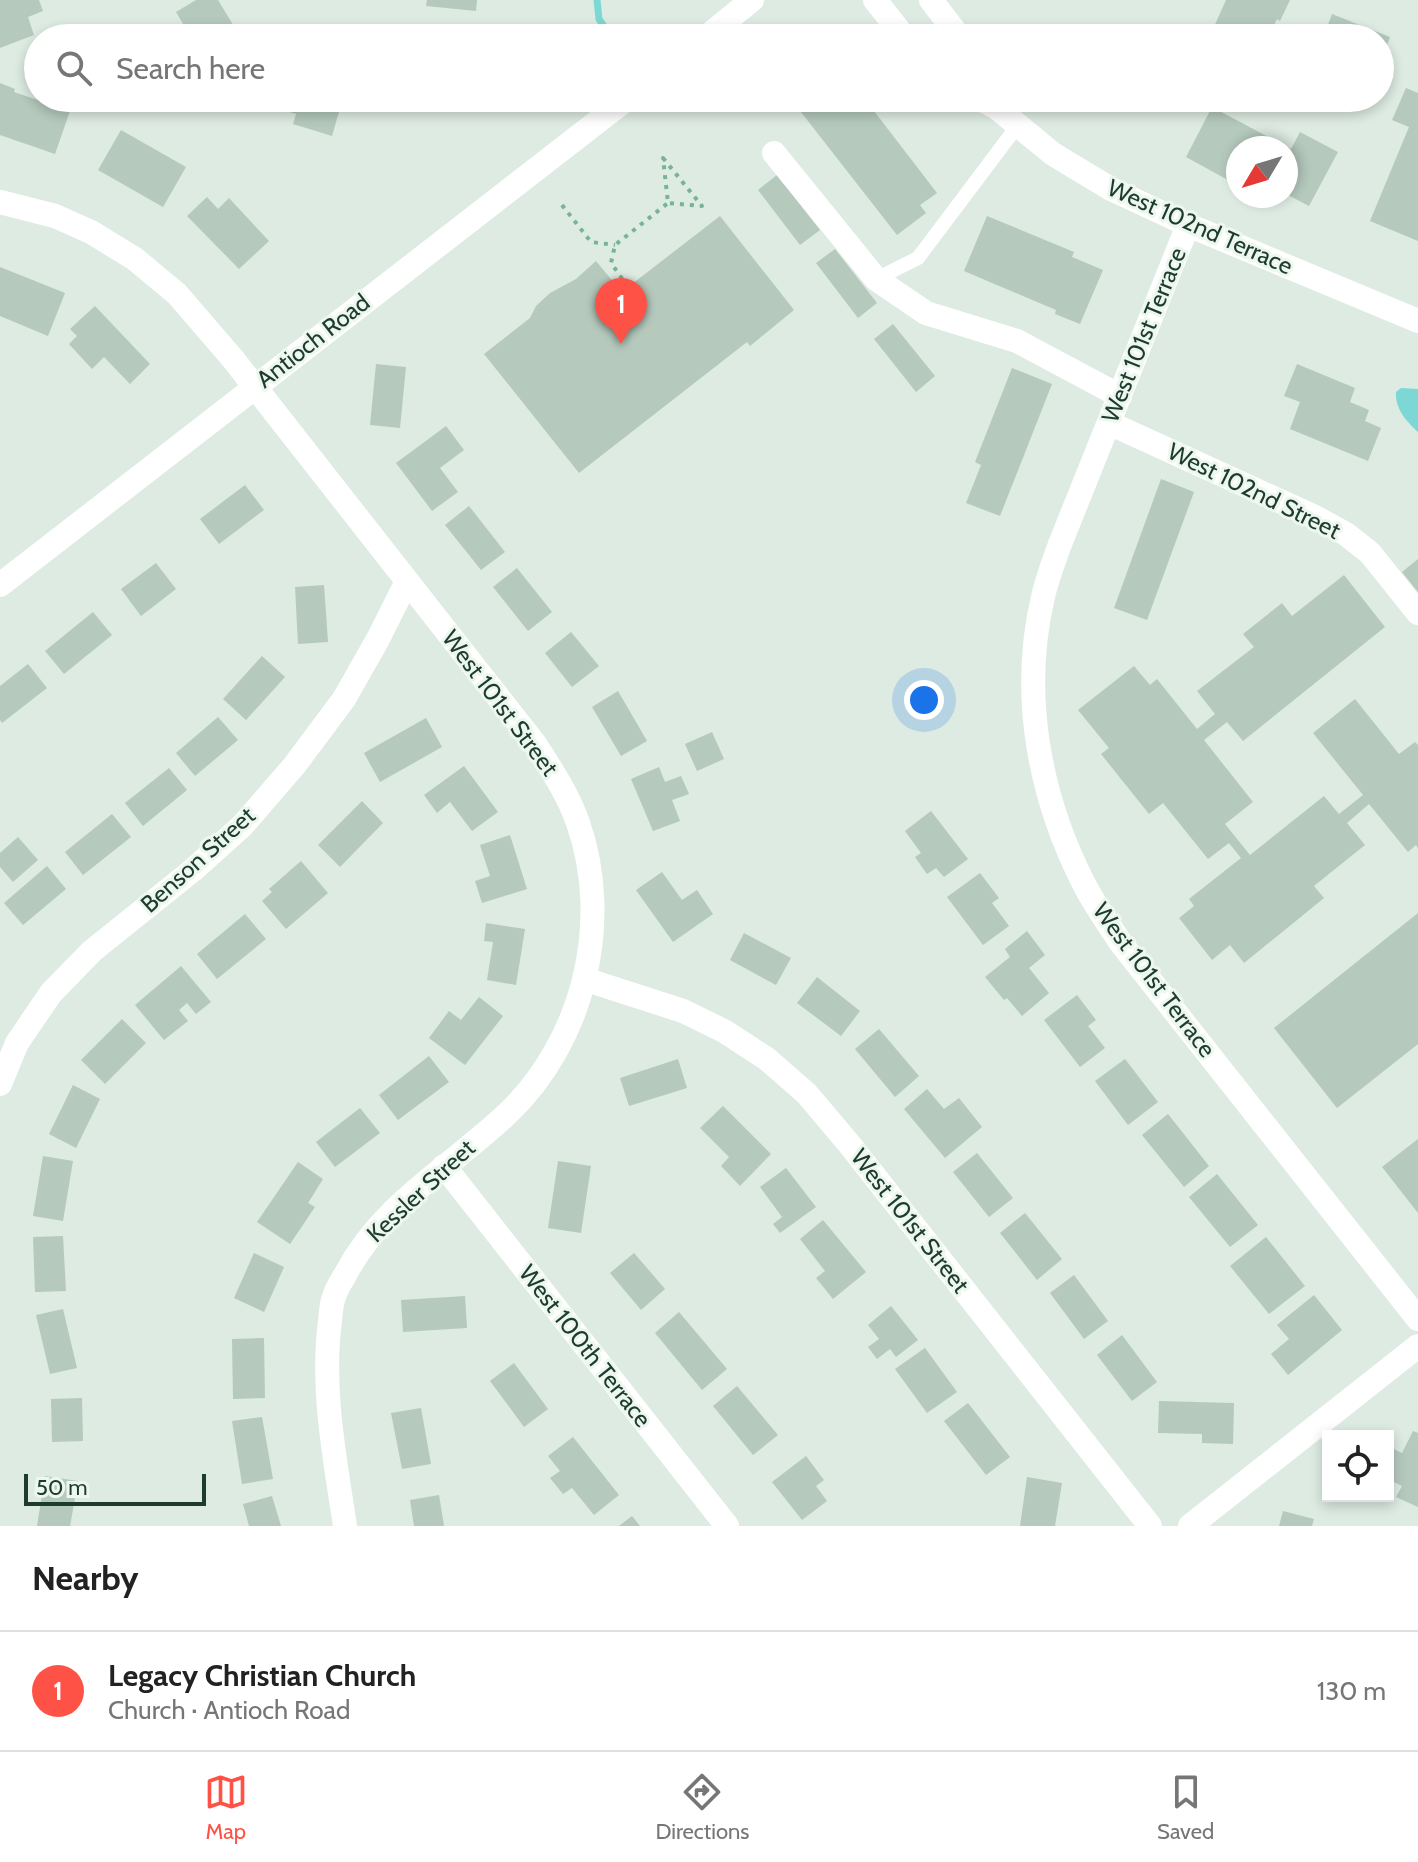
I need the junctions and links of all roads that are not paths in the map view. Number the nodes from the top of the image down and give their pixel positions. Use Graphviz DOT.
graph roads {
  1 [pos="752,0"];
  2 [pos="875,0"];
  3 [pos="931,0"];
  4 [pos="722,24"];
  5 [pos="894,24"];
  6 [pos="949,24"];
  7 [pos="610,112"];
  8 [pos="1002,112"];
  9 [pos="1018,125"];
  10 [pos="774,153"];
  11 [pos="0,202"];
  12 [pos="1188,225"];
  13 [pos="876,279"];
  14 [pos="1418,321"];
  15 [pos="255,387"];
  16 [pos="1120,396"];
  17 [pos="1109,423"];
  18 [pos="407,581"];
  19 [pos="0,585"];
  20 [pos="1418,613"];
  21 [pos="584,979"];
  22 [pos="0,1084"];
  23 [pos="444,1166"];
  24 [pos="1418,1319"];
  25 [pos="1418,1346"];
  26 [pos="345,1526"];
  27 [pos="727,1526"];
  28 [pos="1150,1526"];
  29 [pos="1190,1526"];
  1 -- 4 [label="street"];
  2 -- 5 [label="street"];
  3 -- 6 [label="street"];
  7 -- 15 [label="street, Antioch Road"];
  8 -- 9 [label="street, West 102nd Terrace"];
  9 -- 12 [label="street, West 102nd Terrace"];
  9 -- 13 [label="lane"];
  10 -- 13 [label="street"];
  11 -- 15 [label="street, West 101st Street"];
  12 -- 14 [label="street, West 102nd Terrace"];
  12 -- 16 [label="street, West 101st Terrace"];
  13 -- 16 [label="street"];
  15 -- 18 [label="street, West 101st Street"];
  15 -- 19 [label="street, Antioch Road"];
  16 -- 17 [label="street, West 101st Terrace"];
  17 -- 20 [label="street, West 102nd Street"];
  17 -- 24 [label="street, West 101st Terrace"];
  18 -- 21 [label="street, West 101st Street"];
  18 -- 22 [label="street, Benson Street"];
  21 -- 23 [label="street, Kessler Street"];
  21 -- 28 [label="street, West 101st Street"];
  23 -- 26 [label="street, Kessler Street"];
  23 -- 27 [label="street, West 100th Terrace"];
  25 -- 29 [label="street"];
}
